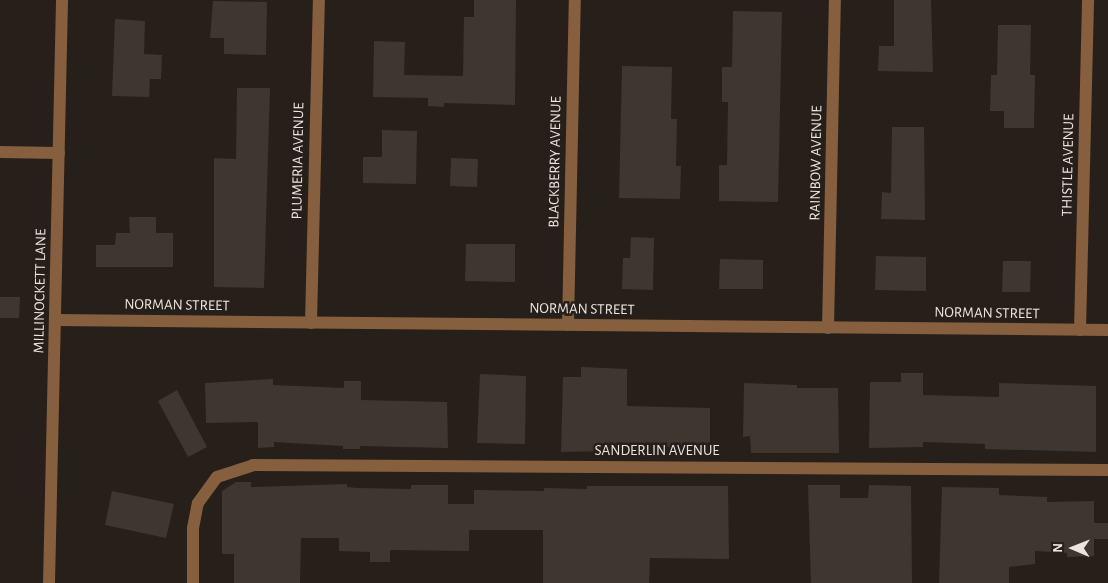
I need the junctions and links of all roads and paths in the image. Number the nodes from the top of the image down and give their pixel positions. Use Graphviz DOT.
graph roads {
  1 [pos="62,0"];
  2 [pos="319,0"];
  3 [pos="575,0"];
  4 [pos="835,0"];
  5 [pos="1088,0"];
  6 [pos="0,152"];
  7 [pos="59,153"];
  8 [pos="55,320"];
  9 [pos="311,323"];
  10 [pos="568,325"];
  11 [pos="828,328"];
  12 [pos="1080,330"];
  13 [pos="1108,330"];
  14 [pos="1108,470"];
  15 [pos="49,583"];
  16 [pos="193,583"];
  1 -- 7 [label="street, MILLINOCKETT LANE"];
  2 -- 9 [label="street, PLUMERIA AVENUE"];
  3 -- 10 [label="street, BLACKBERRY AVENUE"];
  4 -- 11 [label="street, RAINBOW AVENUE"];
  5 -- 12 [label="street, THISTLE AVENUE"];
  6 -- 7 [label="street"];
  7 -- 8 [label="street, MILLINOCKETT LANE"];
  8 -- 9 [label="street, NORMAN STREET"];
  8 -- 15 [label="street, MILLINOCKETT LANE"];
  9 -- 10 [label="street, NORMAN STREET"];
  10 -- 11 [label="street, NORMAN STREET"];
  11 -- 12 [label="street, NORMAN STREET"];
  12 -- 13 [label="street, NORMAN STREET"];
  14 -- 16 [label="street, SANDERLIN AVENUE"];
}
